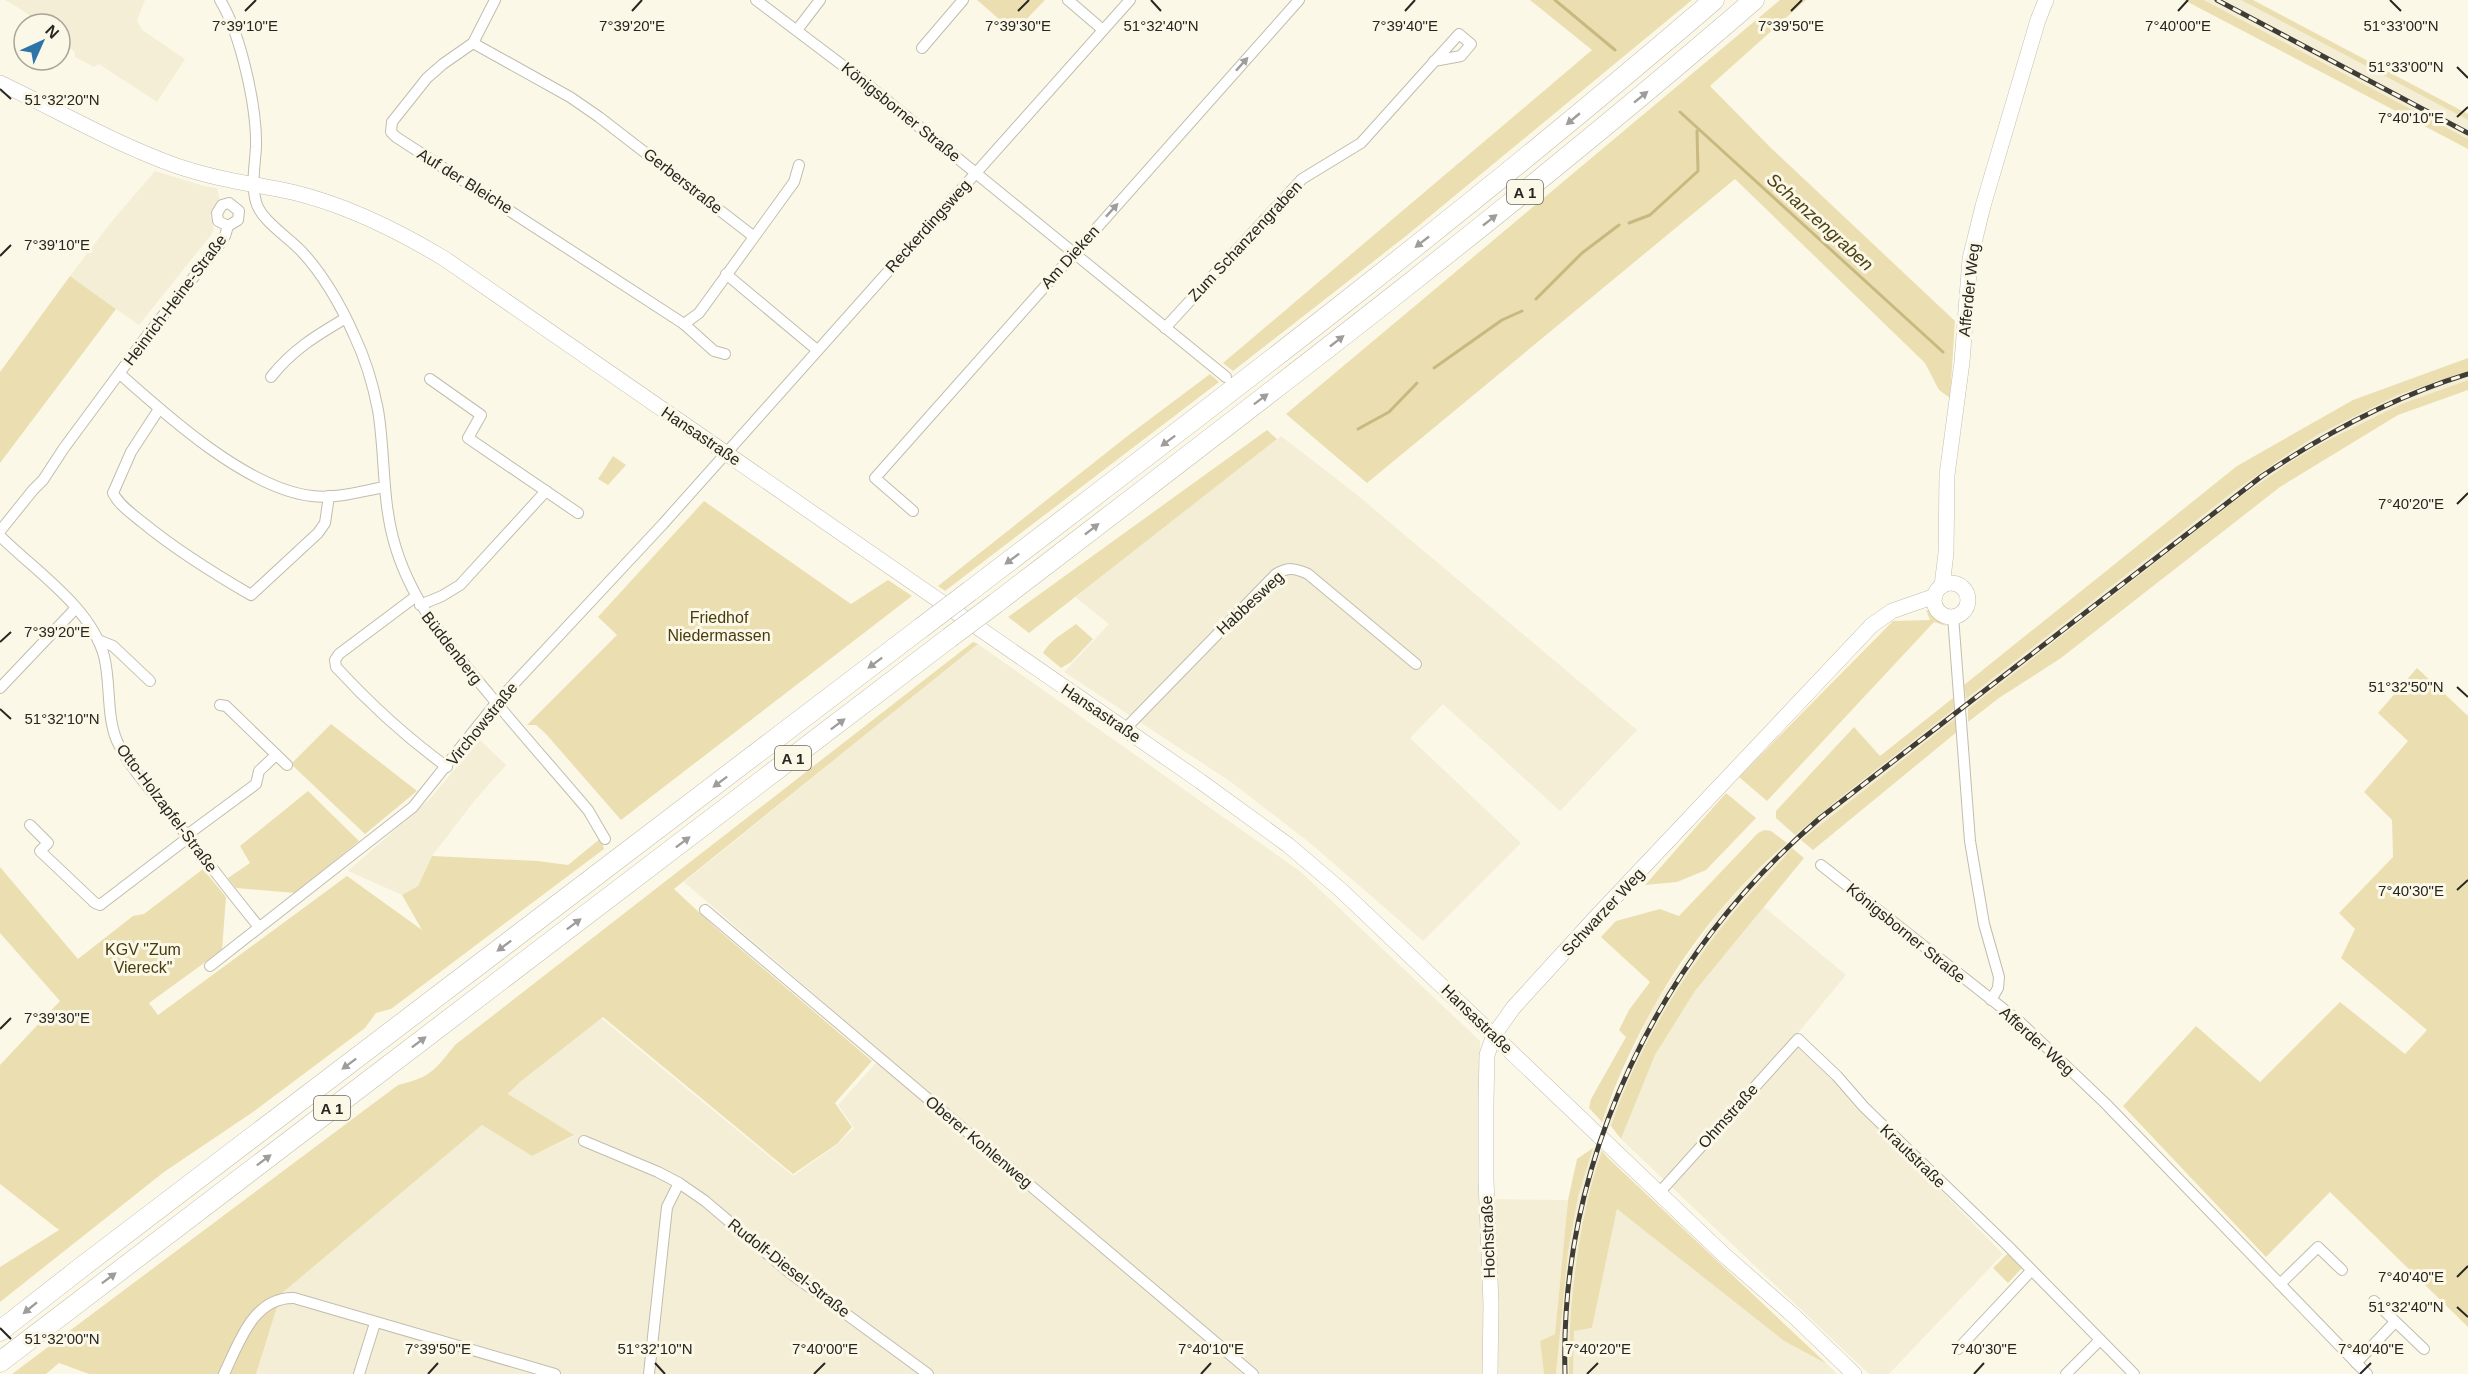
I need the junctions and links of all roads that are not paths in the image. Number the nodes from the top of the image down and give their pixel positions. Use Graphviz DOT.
graph roads {
  1 [pos="220,0"];
  2 [pos="495,0"];
  3 [pos="756,0"];
  4 [pos="820,0"];
  5 [pos="963,0"];
  6 [pos="1068,0"];
  7 [pos="1130,0"];
  8 [pos="1299,0"];
  9 [pos="1714,0"];
  10 [pos="1754,0"];
  11 [pos="2046,0"];
  12 [pos="797,30"];
  13 [pos="1103,30"];
  14 [pos="472,43"];
  15 [pos="922,48"];
  16 [pos="1434,61"];
  17 [pos="0,83"];
  18 [pos="799,165"];
  19 [pos="976,172"];
  20 [pos="254,186"];
  21 [pos="228,226"];
  22 [pos="753,237"];
  23 [pos="1073,254"];
  24 [pos="726,274"];
  25 [pos="346,318"];
  26 [pos="684,324"];
  27 [pos="1165,328"];
  28 [pos="817,350"];
  29 [pos="725,354"];
  30 [pos="120,374"];
  31 [pos="271,377"];
  32 [pos="1226,377"];
  33 [pos="430,379"];
  34 [pos="159,409"];
  35 [pos="727,453"];
  36 [pos="385,487"];
  37 [pos="546,491"];
  38 [pos="329,496"];
  39 [pos="913,511"];
  40 [pos="578,513"];
  41 [pos="0,534"];
  42 [pos="1945,589"];
  43 [pos="418,601"];
  44 [pos="76,608"];
  45 [pos="1900,608"];
  46 [pos="1947,614"];
  47 [pos="98,640"];
  48 [pos="1416,664"];
  49 [pos="150,681"];
  50 [pos="0,688"];
  51 [pos="496,703"];
  52 [pos="220,705"];
  53 [pos="1125,729"];
  54 [pos="276,755"];
  55 [pos="287,765"];
  56 [pos="447,767"];
  57 [pos="30,825"];
  58 [pos="188,836"];
  59 [pos="605,838"];
  60 [pos="1821,865"];
  61 [pos="705,910"];
  62 [pos="259,927"];
  63 [pos="210,966"];
  64 [pos="1991,1000"];
  65 [pos="1494,1035"];
  66 [pos="1798,1039"];
  67 [pos="1513,1053"];
  68 [pos="1486,1101"];
  69 [pos="584,1141"];
  70 [pos="679,1183"];
  71 [pos="1659,1193"];
  72 [pos="2342,1270"];
  73 [pos="2031,1271"];
  74 [pos="2280,1284"];
  75 [pos="2374,1301"];
  76 [pos="2395,1322"];
  77 [pos="375,1323"];
  78 [pos="0,1331"];
  79 [pos="2100,1340"];
  80 [pos="1958,1349"];
  81 [pos="2424,1349"];
  82 [pos="0,1362"];
  83 [pos="2356,1363"];
  84 [pos="224,1374"];
  85 [pos="359,1374"];
  86 [pos="555,1374"];
  87 [pos="649,1374"];
  88 [pos="928,1374"];
  89 [pos="1252,1374"];
  90 [pos="1490,1374"];
  91 [pos="1854,1374"];
  92 [pos="2066,1374"];
  93 [pos="2134,1374"];
  94 [pos="2367,1374"];
  1 -- 20 [label="street"];
  2 -- 14 [label="street, Auf der Bleiche"];
  3 -- 12 [label="street, Königsborner Straße"];
  4 -- 12 [label="street"];
  5 -- 15 [label="street"];
  6 -- 13 [label="street"];
  7 -- 13 [label="street, Reckerdingsweg"];
  23 -- 8 [label="street, Am Dieken, one-way"];
  9 -- 78 [label="highway, A 1, one-way, bridge"];
  82 -- 10 [label="highway, A 1, one-way, bridge"];
  11 -- 42 [label="main road, Afferder Weg"];
  12 -- 19 [label="street, Königsborner Straße"];
  13 -- 19 [label="street, Reckerdingsweg"];
  14 -- 22 [label="street, Gerberstraße"];
  14 -- 26 [label="street, Auf der Bleiche"];
  16 -- 27 [label="street, Zum Schanzengraben"];
  17 -- 20 [label="main road, Hansastraße"];
  18 -- 22 [label="street"];
  19 -- 23 [label="street, Königsborner Straße"];
  19 -- 28 [label="street, Reckerdingsweg"];
  20 -- 25 [label="street, Büddenberg"];
  20 -- 35 [label="main road, Hansastraße"];
  21 -- 30 [label="street, Heinrich-Heine-Straße"];
  22 -- 24 [label="street"];
  23 -- 27 [label="street, Königsborner Straße"];
  23 -- 39 [label="street, Am Dieken"];
  24 -- 26 [label="street"];
  24 -- 28 [label="street"];
  25 -- 31 [label="street"];
  25 -- 36 [label="street, Büddenberg"];
  26 -- 29 [label="street, Auf der Bleiche"];
  27 -- 32 [label="street, Königsborner Straße"];
  28 -- 35 [label="street, Reckerdingsweg"];
  30 -- 34 [label="street, Heinrich-Heine-Straße"];
  30 -- 41 [label="street, Heinrich-Heine-Straße"];
  33 -- 37 [label="street"];
  34 -- 38 [label="street, Heinrich-Heine-Straße"];
  34 -- 38 [label="street"];
  35 -- 51 [label="street, Virchowstraße"];
  35 -- 53 [label="main road, Hansastraße"];
  36 -- 38 [label="street, Heinrich-Heine-Straße"];
  36 -- 43 [label="street, Büddenberg"];
  37 -- 40 [label="street"];
  37 -- 43 [label="street"];
  41 -- 44 [label="street, Otto-Holzapfel-Straße"];
  42 -- 45 [label="main road, Schwarzer Weg"];
  42 -- 46 [label="main road"];
  42 -- 46 [label="main road"];
  43 -- 51 [label="street, Büddenberg"];
  43 -- 56 [label="street"];
  44 -- 47 [label="street, Otto-Holzapfel-Straße"];
  44 -- 50 [label="street"];
  45 -- 46 [label="main road"];
  45 -- 65 [label="main road, Schwarzer Weg"];
  46 -- 64 [label="street, Afferder Weg"];
  47 -- 49 [label="street"];
  47 -- 58 [label="street, Otto-Holzapfel-Straße"];
  48 -- 53 [label="street, Habbesweg"];
  51 -- 56 [label="street, Virchowstraße"];
  51 -- 59 [label="street, Büddenberg"];
  52 -- 54 [label="street"];
  53 -- 65 [label="main road, Hansastraße"];
  54 -- 55 [label="street"];
  54 -- 58 [label="street"];
  56 -- 62 [label="street, Virchowstraße"];
  57 -- 58 [label="street"];
  58 -- 62 [label="street, Otto-Holzapfel-Straße"];
  60 -- 64 [label="street, Königsborner Straße"];
  61 -- 89 [label="street, Oberer Kohlenweg"];
  62 -- 63 [label="street, Virchowstraße"];
  64 -- 74 [label="street, Afferder Weg"];
  65 -- 67 [label="main road, Hansastraße"];
  65 -- 68 [label="main road, Hochstraße"];
  66 -- 71 [label="street, Ohmstraße"];
  66 -- 73 [label="street, Krautstraße"];
  67 -- 68 [label="main road, Hochstraße"];
  67 -- 71 [label="main road, Hansastraße"];
  68 -- 90 [label="main road, Hochstraße"];
  69 -- 70 [label="street, Rudolf-Diesel-Straße"];
  70 -- 87 [label="street"];
  70 -- 88 [label="street, Rudolf-Diesel-Straße"];
  71 -- 91 [label="main road, Hansastraße"];
  72 -- 74 [label="street"];
  73 -- 79 [label="street, Krautstraße"];
  73 -- 80 [label="street"];
  74 -- 83 [label="street, Afferder Weg"];
  75 -- 76 [label="street"];
  76 -- 81 [label="street"];
  76 -- 83 [label="street"];
  77 -- 84 [label="street"];
  77 -- 85 [label="street"];
  77 -- 86 [label="street"];
  79 -- 92 [label="street"];
  79 -- 93 [label="street, Krautstraße"];
  83 -- 94 [label="street, Afferder Weg"];
}
